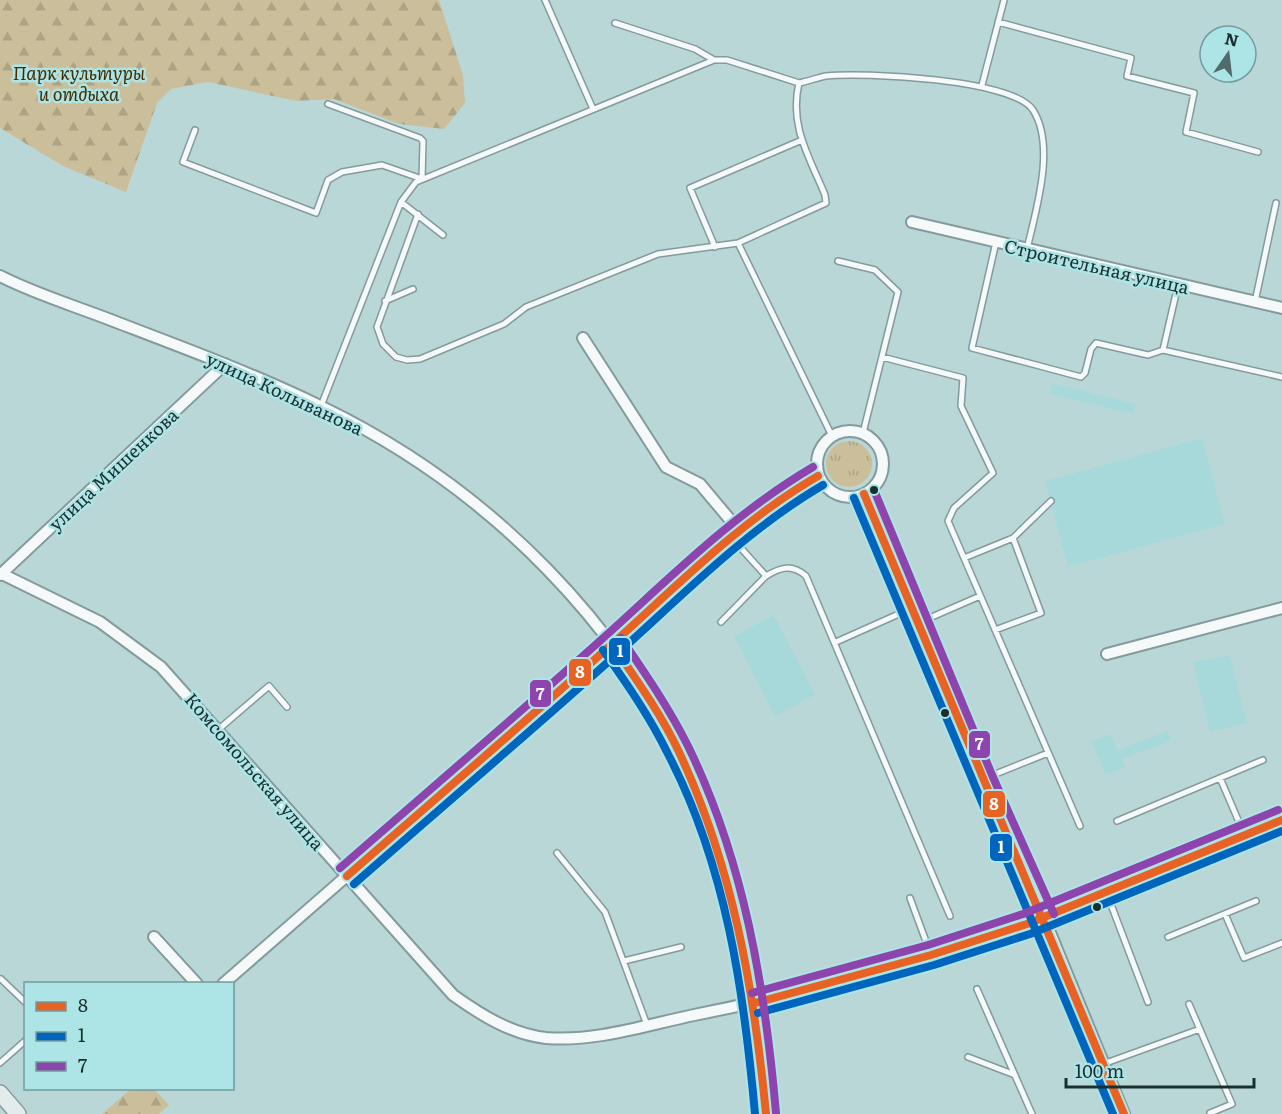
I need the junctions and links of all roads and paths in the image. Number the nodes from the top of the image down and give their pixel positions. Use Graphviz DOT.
graph roads {
  1 [pos="545,0"];
  2 [pos="1004,0"];
  3 [pos="998,22"];
  4 [pos="615,23"];
  5 [pos="714,60"];
  6 [pos="799,82"];
  7 [pos="982,85"];
  8 [pos="328,104"];
  9 [pos="593,109"];
  10 [pos="195,130"];
  11 [pos="802,140"];
  12 [pos="1258,152"];
  13 [pos="422,179"];
  14 [pos="401,202"];
  15 [pos="1276,203"];
  16 [pos="418,214"];
  17 [pos="912,222"];
  18 [pos="443,235"];
  19 [pos="996,242"];
  20 [pos="738,243"];
  21 [pos="715,247"];
  22 [pos="1027,250"];
  23 [pos="838,261"];
  24 [pos="0,276"];
  25 [pos="1178,285"];
  26 [pos="413,289"];
  27 [pos="385,301"];
  28 [pos="1255,302"];
  29 [pos="1282,308"];
  30 [pos="583,338"];
  31 [pos="1163,350"];
  32 [pos="882,357"];
  33 [pos="225,364"];
  34 [pos="1282,377"];
  35 [pos="321,406"];
  36 [pos="863,433"];
  37 [pos="832,436"];
  38 [pos="818,476"];
  39 [pos="864,494"];
  40 [pos="1051,501"];
  41 [pos="733,532"];
  42 [pos="1013,538"];
  43 [pos="964,558"];
  44 [pos="0,574"];
  45 [pos="766,576"];
  46 [pos="980,596"];
  47 [pos="1282,608"];
  48 [pos="910,609"];
  49 [pos="721,622"];
  50 [pos="917,623"];
  51 [pos="995,630"];
  52 [pos="836,642"];
  53 [pos="612,645"];
  54 [pos="1107,654"];
  55 [pos="287,707"];
  56 [pos="219,729"];
  57 [pos="1048,753"];
  58 [pos="1263,760"];
  59 [pos="1220,778"];
  60 [pos="982,779"];
  61 [pos="1282,820"];
  62 [pos="1117,821"];
  63 [pos="1080,826"];
  64 [pos="1245,836"];
  65 [pos="557,853"];
  66 [pos="347,876"];
  67 [pos="1107,894"];
  68 [pos="910,898"];
  69 [pos="1256,901"];
  70 [pos="1225,914"];
  71 [pos="950,916"];
  72 [pos="1044,918"];
  73 [pos="154,937"];
  74 [pos="1168,937"];
  75 [pos="1282,943"];
  76 [pos="681,947"];
  77 [pos="932,955"];
  78 [pos="624,961"];
  79 [pos="1,979"];
  80 [pos="195,982"];
  81 [pos="226,982"];
  82 [pos="977,989"];
  83 [pos="24,1001"];
  84 [pos="1148,1002"];
  85 [pos="755,1003"];
  86 [pos="1189,1004"];
  87 [pos="647,1025"];
  88 [pos="1200,1029"];
  89 [pos="24,1042"];
  90 [pos="968,1057"];
  91 [pos="0,1064"];
  92 [pos="1103,1064"];
  93 [pos="1015,1075"];
  94 [pos="0,1093"];
  95 [pos="1210,1113"];
  96 [pos="18,1114"];
  97 [pos="766,1114"];
  98 [pos="1032,1114"];
  99 [pos="1124,1114"];
  1 -- 9 [label="lane"];
  2 -- 3 [label="lane"];
  3 -- 7 [label="lane"];
  3 -- 12 [label="lane"];
  4 -- 5 [label="lane"];
  5 -- 6 [label="lane"];
  5 -- 9 [label="lane"];
  6 -- 7 [label="lane"];
  6 -- 11 [label="lane"];
  7 -- 22 [label="lane"];
  8 -- 13 [label="lane"];
  9 -- 13 [label="lane"];
  10 -- 13 [label="lane"];
  11 -- 20 [label="lane"];
  11 -- 21 [label="lane"];
  13 -- 14 [label="lane"];
  14 -- 16 [label="lane"];
  14 -- 35 [label="lane"];
  15 -- 28 [label="lane"];
  16 -- 18 [label="lane"];
  16 -- 27 [label="lane"];
  17 -- 19 [label="street, Строительная улица"];
  19 -- 22 [label="street, Строительная улица"];
  19 -- 31 [label="lane"];
  20 -- 21 [label="lane"];
  20 -- 37 [label="lane"];
  21 -- 27 [label="lane"];
  22 -- 25 [label="street, Строительная улица"];
  23 -- 32 [label="lane"];
  24 -- 33 [label="street, улица Колыванова"];
  25 -- 28 [label="street, Строительная улица"];
  25 -- 31 [label="lane"];
  26 -- 27 [label="lane"];
  28 -- 29 [label="street, Строительная улица"];
  30 -- 41 [label="street"];
  31 -- 34 [label="lane"];
  32 -- 36 [label="lane"];
  32 -- 43 [label="lane"];
  33 -- 35 [label="street, улица Колыванова"];
  33 -- 44 [label="street, улица Мишенкова"];
  35 -- 53 [label="street, улица Колыванова"];
  36 -- 37 [label="street"];
  36 -- 39 [label="street"];
  37 -- 38 [label="street"];
  38 -- 39 [label="street"];
  38 -- 41 [label="street"];
  39 -- 48 [label="street"];
  40 -- 42 [label="lane"];
  41 -- 45 [label="lane"];
  41 -- 53 [label="street"];
  42 -- 43 [label="lane"];
  42 -- 51 [label="lane"];
  43 -- 46 [label="lane"];
  44 -- 56 [label="street, Комсомольская улица"];
  45 -- 49 [label="lane"];
  45 -- 52 [label="lane"];
  46 -- 50 [label="lane"];
  46 -- 51 [label="lane"];
  47 -- 54 [label="street"];
  48 -- 50 [label="street"];
  48 -- 52 [label="lane"];
  50 -- 60 [label="street"];
  51 -- 57 [label="lane"];
  52 -- 71 [label="lane"];
  53 -- 66 [label="street"];
  53 -- 85 [label="street, улица Колыванова"];
  55 -- 56 [label="lane"];
  56 -- 66 [label="street, Комсомольская улица"];
  57 -- 60 [label="lane"];
  57 -- 63 [label="lane"];
  58 -- 59 [label="lane"];
  59 -- 62 [label="lane"];
  59 -- 64 [label="lane"];
  60 -- 72 [label="street"];
  61 -- 64 [label="street, Комсомольская улица"];
  64 -- 67 [label="street, Комсомольская улица"];
  65 -- 78 [label="lane"];
  66 -- 81 [label="street"];
  66 -- 87 [label="street, Комсомольская улица"];
  67 -- 72 [label="street, Комсомольская улица"];
  67 -- 84 [label="lane"];
  68 -- 77 [label="lane"];
  69 -- 70 [label="lane"];
  70 -- 74 [label="lane"];
  70 -- 75 [label="lane"];
  72 -- 77 [label="street, Комсомольская улица"];
  72 -- 92 [label="street"];
  73 -- 80 [label="street"];
  76 -- 78 [label="lane"];
  77 -- 85 [label="street, Комсомольская улица"];
  78 -- 87 [label="lane"];
  79 -- 83 [label="lane"];
  82 -- 93 [label="lane"];
  85 -- 87 [label="street, Комсомольская улица"];
  85 -- 97 [label="street, улица Колыванова"];
  86 -- 88 [label="lane"];
  88 -- 92 [label="lane"];
  88 -- 95 [label="lane"];
  89 -- 91 [label="lane"];
  90 -- 93 [label="lane"];
  92 -- 99 [label="street"];
  93 -- 98 [label="lane"];
  94 -- 96 [label="street"];
}
